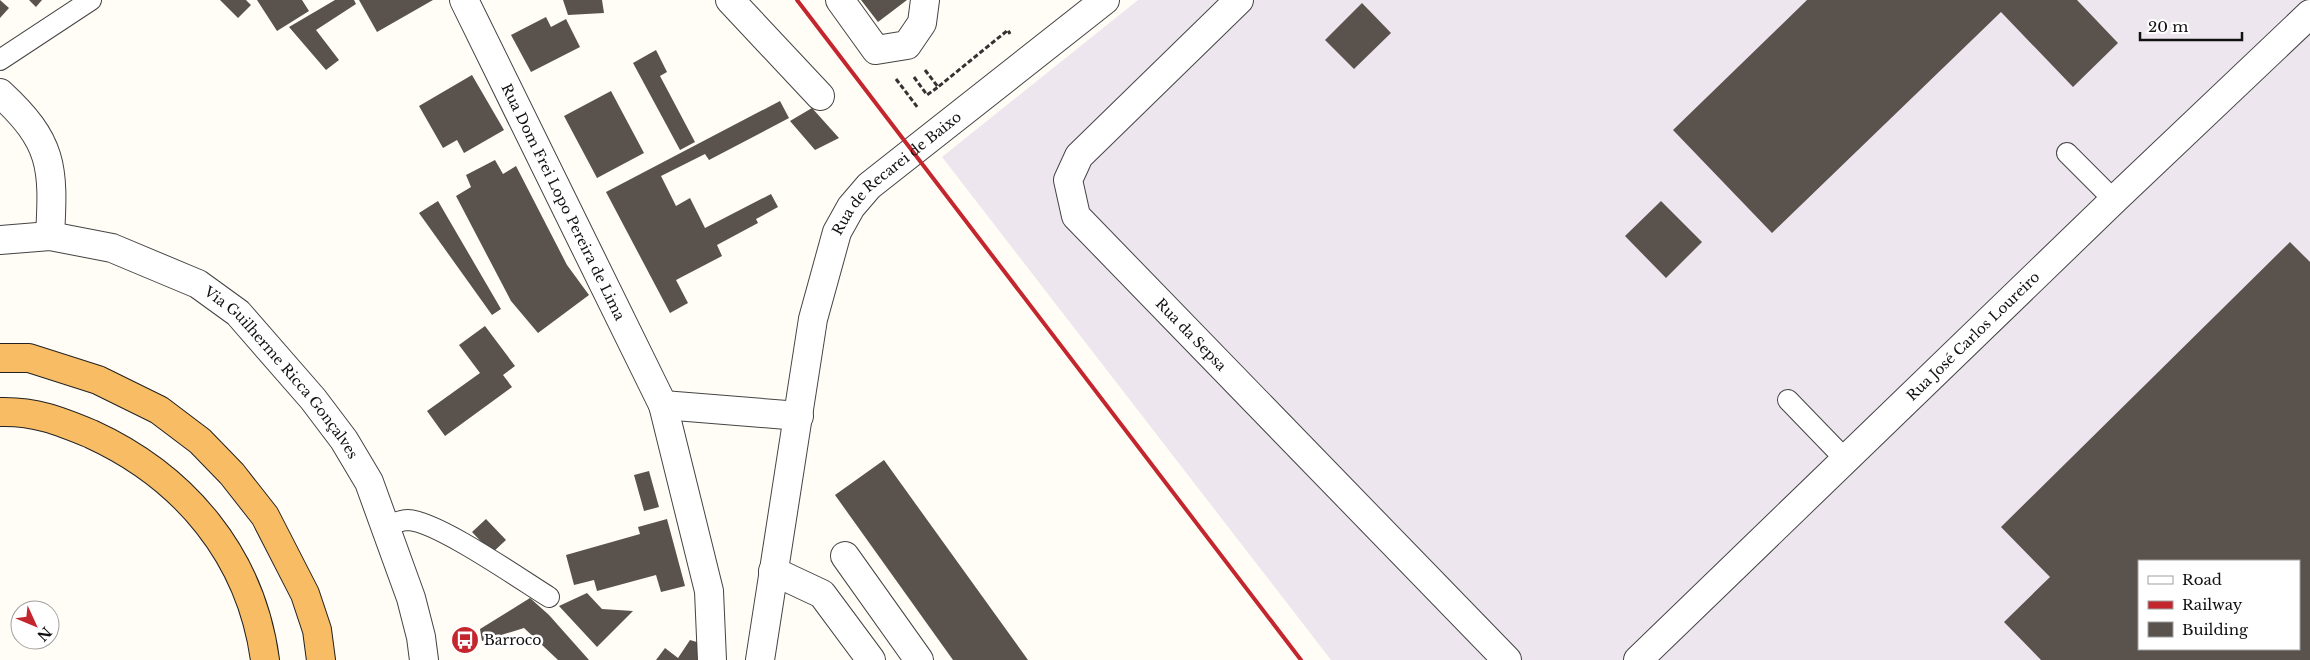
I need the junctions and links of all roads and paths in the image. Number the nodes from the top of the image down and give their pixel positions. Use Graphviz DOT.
graph roads {
  1 [pos="91,0"];
  2 [pos="730,0"];
  3 [pos="840,0"];
  4 [pos="1105,0"];
  5 [pos="1239,0"];
  6 [pos="472,3"];
  7 [pos="923,11"];
  8 [pos="2310,14"];
  9 [pos="0,60"];
  10 [pos="913,74"];
  11 [pos="895,77"];
  12 [pos="938,87"];
  13 [pos="0,93"];
  14 [pos="820,96"];
  15 [pos="932,138"];
  16 [pos="2068,153"];
  17 [pos="2114,200"];
  18 [pos="50,236"];
  19 [pos="0,240"];
  20 [pos="0,358"];
  21 [pos="1788,400"];
  22 [pos="663,405"];
  23 [pos="0,412"];
  24 [pos="799,416"];
  25 [pos="1846,460"];
  26 [pos="386,526"];
  27 [pos="845,556"];
  28 [pos="773,571"];
  29 [pos="548,597"];
  30 [pos="265,660"];
  31 [pos="321,660"];
  32 [pos="424,660"];
  33 [pos="712,660"];
  34 [pos="760,660"];
  35 [pos="870,660"];
  36 [pos="919,660"];
  37 [pos="1507,660"];
  38 [pos="1638,660"];
  1 -- 9 [label="lane"];
  2 -- 14 [label="street"];
  3 -- 7 [label="street"];
  4 -- 15 [label="street, Rua de Recarei de Baixo"];
  5 -- 37 [label="street, Rua da Sepsa"];
  6 -- 22 [label="street, Rua Dom Frei Lopo Pereira de Lima"];
  8 -- 17 [label="street, Rua José Carlos Loureiro"];
  10 -- 12 [label="path"];
  11 -- 15 [label="path"];
  13 -- 18 [label="street"];
  15 -- 24 [label="street, Rua de Recarei de Baixo"];
  16 -- 17 [label="lane"];
  17 -- 25 [label="street, Rua José Carlos Loureiro"];
  18 -- 19 [label="street, Via Guilherme Ricca Gonçalves"];
  18 -- 26 [label="street, Via Guilherme Ricca Gonçalves"];
  20 -- 31 [label="highway"];
  21 -- 25 [label="lane"];
  22 -- 24 [label="street"];
  22 -- 33 [label="street, Rua Dom Frei Lopo Pereira de Lima"];
  23 -- 30 [label="highway"];
  24 -- 28 [label="street"];
  25 -- 38 [label="street, Rua José Carlos Loureiro"];
  26 -- 29 [label="lane"];
  26 -- 32 [label="street, Via Guilherme Ricca Gonçalves"];
  27 -- 36 [label="street"];
  28 -- 34 [label="street"];
  28 -- 35 [label="street"];
}
